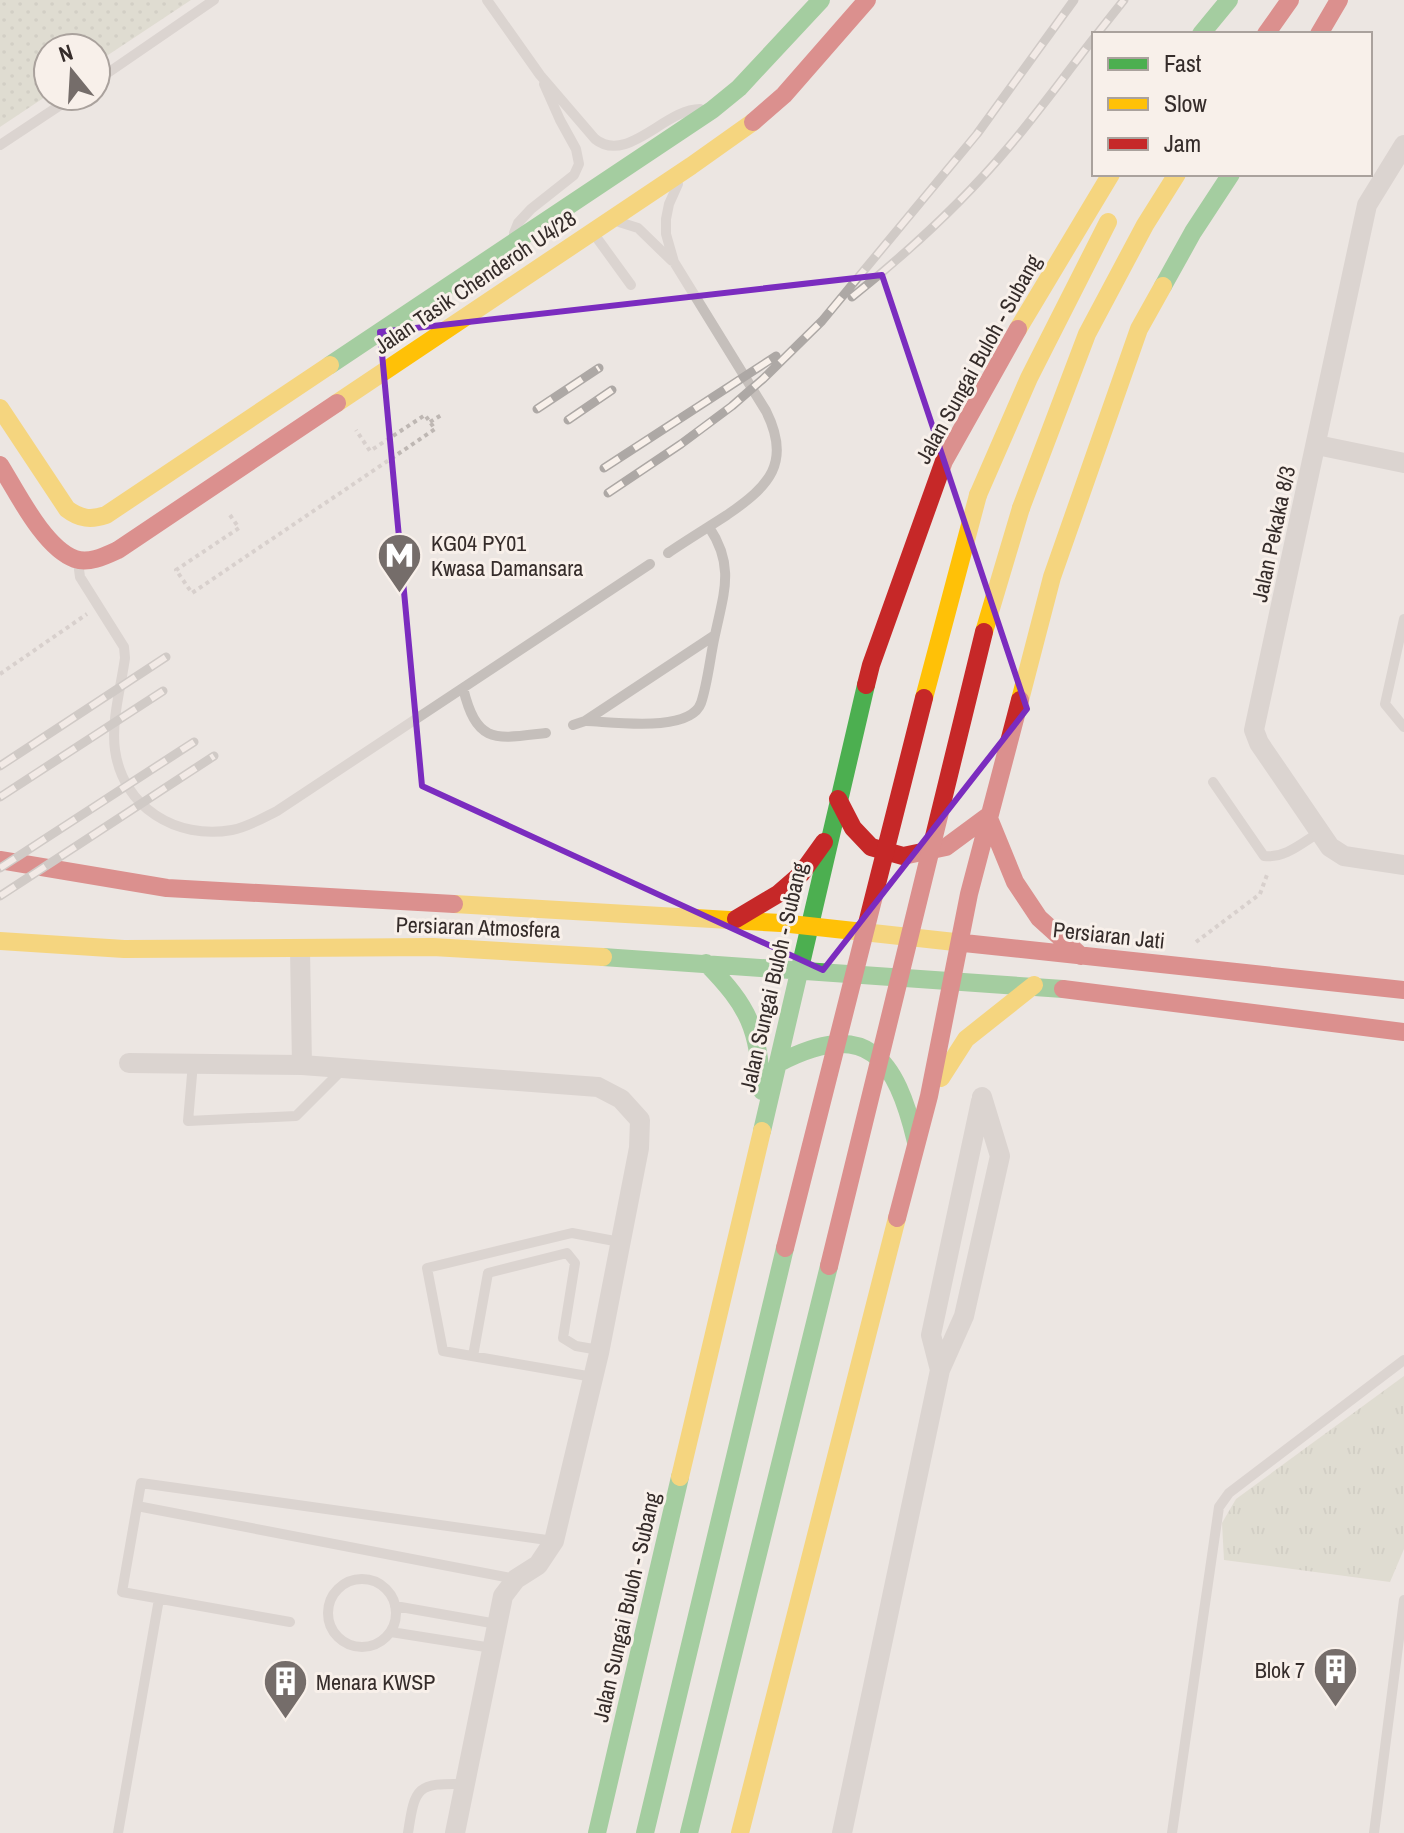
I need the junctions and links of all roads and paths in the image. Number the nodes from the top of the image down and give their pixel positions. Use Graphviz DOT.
graph roads {
  1 [pos="214,0"];
  2 [pos="487,0"];
  3 [pos="821,0"];
  4 [pos="867,0"];
  5 [pos="1290,0"];
  6 [pos="1339,0"];
  7 [pos="1226,5"];
  8 [pos="1206,32"];
  9 [pos="1267,32"];
  10 [pos="1320,32"];
  11 [pos="112,70"];
  12 [pos="540,75"];
  13 [pos="712,110"];
  14 [pos="51,112"];
  15 [pos="1404,145"];
  16 [pos="1,146"];
  17 [pos="691,166"];
  18 [pos="1110,176"];
  19 [pos="1176,176"];
  20 [pos="1230,176"];
  21 [pos="1119,201"];
  22 [pos="599,228"];
  23 [pos="509,245"];
  24 [pos="674,262"];
  25 [pos="631,285"];
  26 [pos="0,408"];
  27 [pos="443,414"];
  28 [pos="430,422"];
  29 [pos="356,430"];
  30 [pos="1317,445"];
  31 [pos="1404,463"];
  32 [pos="0,465"];
  33 [pos="230,515"];
  34 [pos="709,527"];
  35 [pos="81,540"];
  36 [pos="668,553"];
  37 [pos="650,564"];
  38 [pos="98,606"];
  39 [pos="1404,619"];
  40 [pos="715,635"];
  41 [pos="0,674"];
  42 [pos="463,688"];
  43 [pos="585,721"];
  44 [pos="573,725"];
  45 [pos="1404,727"];
  46 [pos="546,733"];
  47 [pos="1213,782"];
  48 [pos="838,799"];
  49 [pos="988,816"];
  50 [pos="1320,832"];
  51 [pos="831,833"];
  52 [pos="1273,857"];
  53 [pos="0,860"];
  54 [pos="1404,865"];
  55 [pos="736,919"];
  56 [pos="809,927"];
  57 [pos="0,941"];
  58 [pos="960,943"];
  59 [pos="300,949"];
  60 [pos="1081,956"];
  61 [pos="706,963"];
  62 [pos="1166,965"];
  63 [pos="801,969"];
  64 [pos="953,979"];
  65 [pos="1034,985"];
  66 [pos="1404,990"];
  67 [pos="1404,1032"];
  68 [pos="129,1063"];
  69 [pos="193,1063"];
  70 [pos="779,1063"];
  71 [pos="302,1065"];
  72 [pos="343,1068"];
  73 [pos="929,1096"];
  74 [pos="764,1124"];
  75 [pos="916,1146"];
  76 [pos="620,1242"];
  77 [pos="599,1350"];
  78 [pos="473,1356"];
  79 [pos="1404,1360"];
  80 [pos="940,1370"];
  81 [pos="593,1377"];
  82 [pos="137,1506"];
  83 [pos="554,1541"];
  84 [pos="516,1579"];
  85 [pos="159,1599"];
  86 [pos="1404,1600"];
  87 [pos="395,1606"];
  88 [pos="290,1622"];
  89 [pos="497,1624"];
  90 [pos="391,1632"];
  91 [pos="492,1648"];
  92 [pos="465,1784"];
  93 [pos="118,1833"];
  94 [pos="408,1833"];
  95 [pos="455,1833"];
  96 [pos="597,1833"];
  97 [pos="645,1833"];
  98 [pos="689,1833"];
  99 [pos="740,1833"];
  100 [pos="842,1833"];
  101 [pos="1172,1833"];
  102 [pos="1374,1833"];
  1 -- 11 [label="lane"];
  2 -- 12 [label="lane"];
  3 -- 13 [label="main road, Jalan Tasik Chenderoh U4/28"];
  4 -- 17 [label="main road, Jalan Tasik Chenderoh U4/28"];
  5 -- 9 [label="main road"];
  6 -- 10 [label="main road"];
  7 -- 8 [label="main road"];
  12 -- 13 [label="lane"];
  12 -- 23 [label="lane"];
  13 -- 23 [label="main road, Jalan Tasik Chenderoh U4/28"];
  14 -- 16 [label="lane"];
  15 -- 30 [label="street, Jalan Pekaka 8/3"];
  17 -- 22 [label="main road, Jalan Tasik Chenderoh U4/28"];
  17 -- 24 [label="lane"];
  18 -- 48 [label="main road, Jalan Sungai Buloh - Subang"];
  19 -- 98 [label="main road, bridge"];
  20 -- 49 [label="main road"];
  21 -- 97 [label="main road, bridge"];
  22 -- 24 [label="lane"];
  22 -- 25 [label="lane"];
  22 -- 35 [label="main road, Jalan Tasik Chenderoh U4/28"];
  23 -- 35 [label="main road, Jalan Tasik Chenderoh U4/28"];
  24 -- 34 [label="lane"];
  26 -- 35 [label="main road"];
  27 -- 28 [label="path"];
  28 -- 29 [label="path"];
  28 -- 33 [label="path"];
  30 -- 31 [label="street"];
  30 -- 50 [label="street, Jalan Pekaka 8/3"];
  32 -- 35 [label="main road"];
  34 -- 36 [label="lane"];
  34 -- 40 [label="lane"];
  35 -- 38 [label="lane"];
  37 -- 42 [label="lane"];
  38 -- 41 [label="path"];
  38 -- 42 [label="lane"];
  39 -- 45 [label="lane"];
  40 -- 43 [label="lane"];
  40 -- 43 [label="lane"];
  42 -- 46 [label="lane"];
  43 -- 44 [label="lane"];
  47 -- 52 [label="lane"];
  48 -- 49 [label="main road"];
  48 -- 51 [label="main road, Jalan Sungai Buloh - Subang"];
  49 -- 58 [label="main road"];
  49 -- 60 [label="main road"];
  50 -- 52 [label="lane"];
  50 -- 54 [label="street, Jalan Pekaka 8/3"];
  51 -- 55 [label="main road"];
  51 -- 56 [label="main road, Jalan Sungai Buloh - Subang"];
  52 -- 62 [label="path"];
  53 -- 55 [label="main road, Persiaran Atmosfera"];
  55 -- 56 [label="main road, Persiaran Atmosfera"];
  56 -- 58 [label="main road, Persiaran Jati"];
  56 -- 63 [label="main road, Jalan Sungai Buloh - Subang"];
  57 -- 59 [label="main road, Persiaran Atmosfera"];
  58 -- 60 [label="main road, Persiaran Jati"];
  58 -- 64 [label="main road"];
  59 -- 61 [label="main road, Persiaran Atmosfera"];
  59 -- 71 [label="street"];
  60 -- 62 [label="main road, Persiaran Jati"];
  61 -- 63 [label="main road, Persiaran Atmosfera"];
  61 -- 74 [label="main road"];
  62 -- 66 [label="main road, Persiaran Jati"];
  63 -- 64 [label="main road, Persiaran Atmosfera"];
  63 -- 70 [label="main road, Jalan Sungai Buloh - Subang"];
  64 -- 65 [label="main road"];
  64 -- 73 [label="main road"];
  65 -- 67 [label="main road"];
  65 -- 73 [label="main road"];
  68 -- 69 [label="street"];
  69 -- 71 [label="street"];
  69 -- 72 [label="lane"];
  70 -- 74 [label="main road, Jalan Sungai Buloh - Subang"];
  70 -- 75 [label="main road"];
  71 -- 72 [label="street"];
  72 -- 76 [label="street"];
  73 -- 75 [label="main road"];
  74 -- 96 [label="main road, Jalan Sungai Buloh - Subang"];
  75 -- 99 [label="main road"];
  76 -- 77 [label="street"];
  76 -- 78 [label="lane"];
  77 -- 78 [label="lane"];
  77 -- 81 [label="street"];
  78 -- 81 [label="lane"];
  79 -- 101 [label="lane"];
  80 -- 80 [label="street"];
  80 -- 100 [label="street"];
  81 -- 83 [label="street"];
  82 -- 83 [label="lane"];
  82 -- 84 [label="lane"];
  82 -- 85 [label="lane"];
  83 -- 84 [label="street"];
  84 -- 89 [label="street"];
  85 -- 88 [label="lane"];
  85 -- 93 [label="lane"];
  86 -- 102 [label="lane"];
  87 -- 89 [label="lane"];
  87 -- 90 [label="lane"];
  87 -- 90 [label="lane"];
  89 -- 91 [label="street"];
  90 -- 91 [label="lane"];
  91 -- 92 [label="street"];
  92 -- 94 [label="lane"];
  92 -- 95 [label="street"];
}
